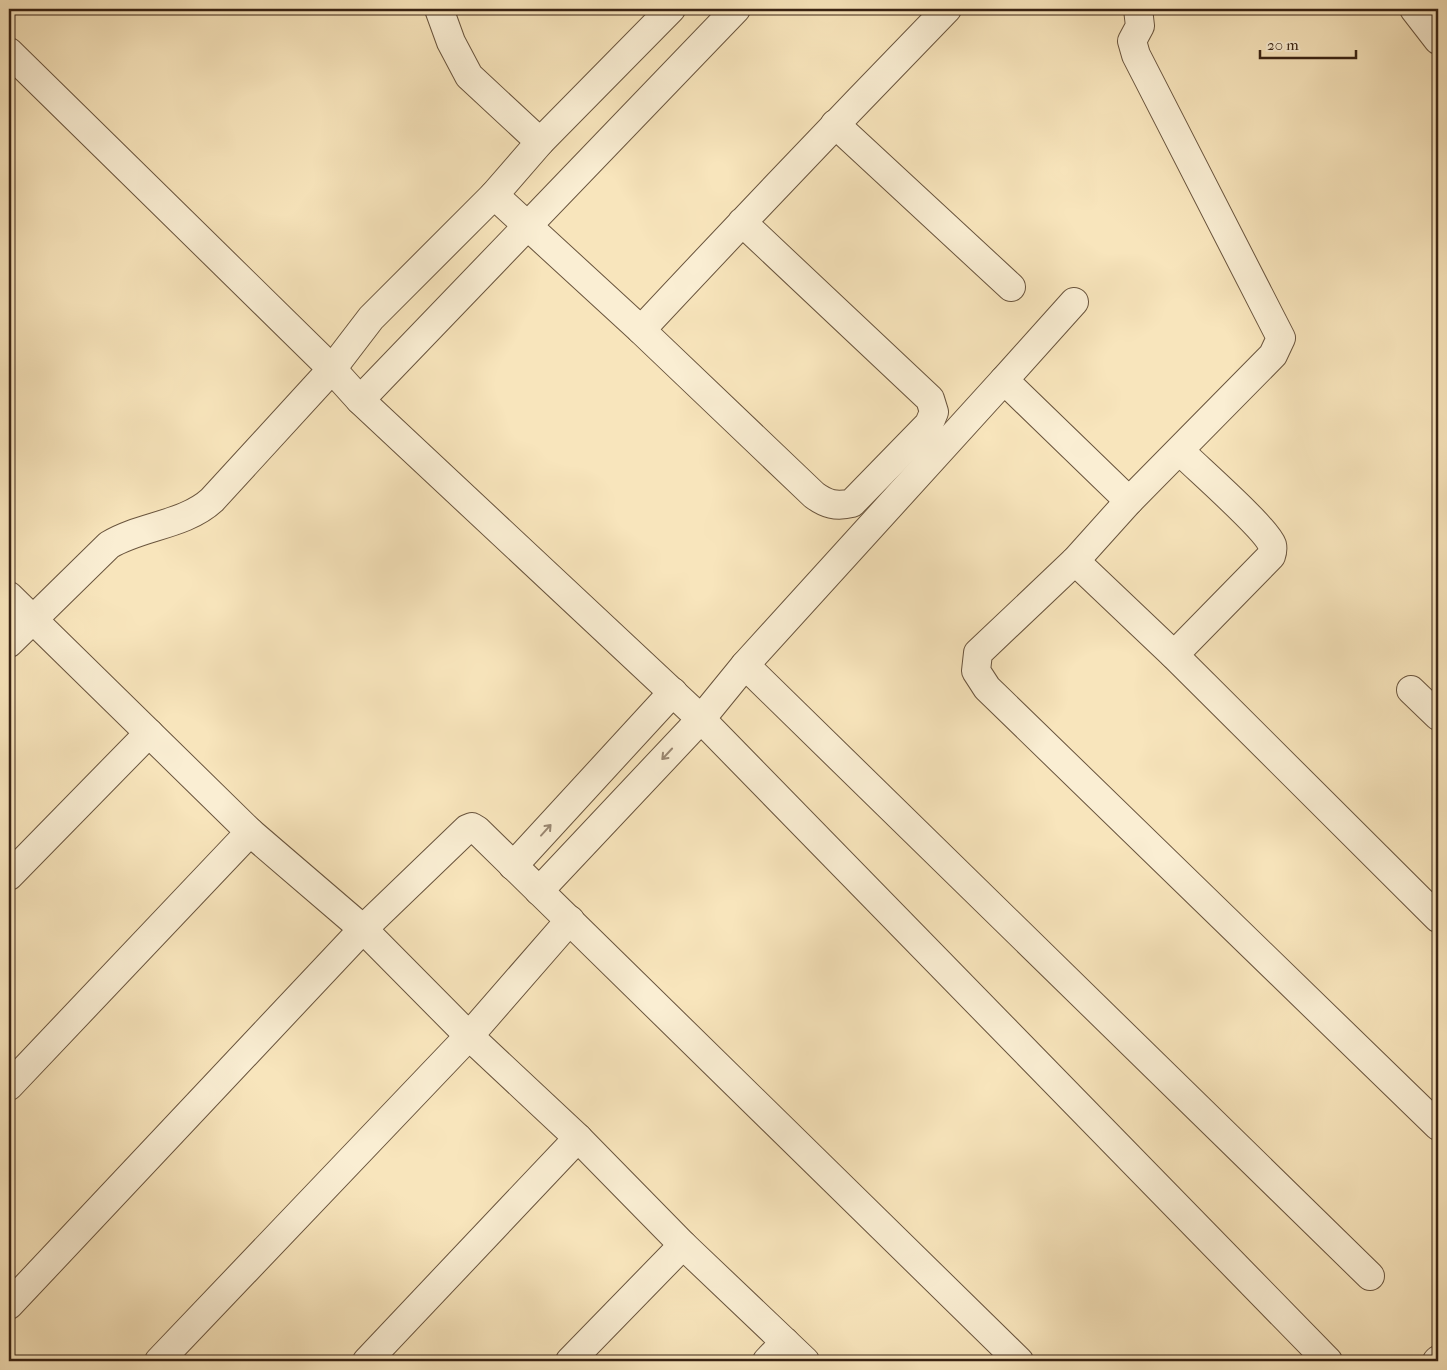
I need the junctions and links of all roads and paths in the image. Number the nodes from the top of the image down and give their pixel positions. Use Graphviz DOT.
graph roads {
  1 [pos="439,9"];
  2 [pos="736,9"];
  3 [pos="947,9"];
  4 [pos="1138,9"];
  5 [pos="1414,9"];
  6 [pos="657,14"];
  7 [pos="1438,40"];
  8 [pos="9,52"];
  9 [pos="836,124"];
  10 [pos="540,142"];
  11 [pos="494,195"];
  12 [pos="742,222"];
  13 [pos="528,224"];
  14 [pos="1011,287"];
  15 [pos="1074,302"];
  16 [pos="641,330"];
  17 [pos="332,369"];
  18 [pos="1004,380"];
  19 [pos="360,400"];
  20 [pos="1180,451"];
  21 [pos="1129,502"];
  22 [pos="1075,561"];
  23 [pos="9,596"];
  24 [pos="32,618"];
  25 [pos="9,643"];
  26 [pos="1174,655"];
  27 [pos="745,665"];
  28 [pos="1412,690"];
  29 [pos="673,692"];
  30 [pos="1438,716"];
  31 [pos="701,719"];
  32 [pos="149,733"];
  33 [pos="250,832"];
  34 [pos="513,866"];
  35 [pos="9,876"];
  36 [pos="539,891"];
  37 [pos="1438,918"];
  38 [pos="570,920"];
  39 [pos="364,929"];
  40 [pos="469,1036"];
  41 [pos="9,1086"];
  42 [pos="1438,1126"];
  43 [pos="578,1138"];
  44 [pos="683,1245"];
  45 [pos="1370,1276"];
  46 [pos="9,1305"];
  47 [pos="785,1342"];
  48 [pos="159,1361"];
  49 [pos="367,1361"];
  50 [pos="570,1361"];
  51 [pos="767,1361"];
  52 [pos="805,1361"];
  53 [pos="1019,1361"];
  54 [pos="1328,1361"];
  1 -- 10 [label="street"];
  2 -- 13 [label="street"];
  3 -- 9 [label="street"];
  4 -- 20 [label="street"];
  5 -- 7 [label="street"];
  6 -- 10 [label="street"];
  8 -- 17 [label="street"];
  9 -- 12 [label="street"];
  9 -- 14 [label="street"];
  10 -- 11 [label="street"];
  11 -- 13 [label="street"];
  11 -- 17 [label="street"];
  12 -- 16 [label="street"];
  12 -- 16 [label="street"];
  13 -- 16 [label="street"];
  13 -- 19 [label="street"];
  15 -- 18 [label="street"];
  17 -- 19 [label="street"];
  17 -- 24 [label="street"];
  18 -- 21 [label="street"];
  18 -- 27 [label="street"];
  19 -- 29 [label="street"];
  20 -- 21 [label="street"];
  20 -- 26 [label="street"];
  21 -- 22 [label="street"];
  22 -- 26 [label="street"];
  22 -- 42 [label="street"];
  23 -- 24 [label="street"];
  24 -- 25 [label="street"];
  24 -- 32 [label="street"];
  26 -- 37 [label="street"];
  27 -- 31 [label="street"];
  27 -- 45 [label="street"];
  28 -- 30 [label="street"];
  29 -- 31 [label="street"];
  34 -- 29 [label="street, one-way"];
  31 -- 36 [label="street, one-way"];
  31 -- 54 [label="street"];
  32 -- 33 [label="street"];
  32 -- 35 [label="street"];
  33 -- 39 [label="street"];
  33 -- 41 [label="street"];
  34 -- 36 [label="street"];
  34 -- 39 [label="street"];
  36 -- 38 [label="street"];
  38 -- 40 [label="street"];
  38 -- 53 [label="street"];
  39 -- 40 [label="street"];
  39 -- 46 [label="street"];
  40 -- 43 [label="street"];
  40 -- 48 [label="street"];
  43 -- 44 [label="street"];
  43 -- 49 [label="street"];
  44 -- 47 [label="street"];
  44 -- 50 [label="street"];
  47 -- 51 [label="street"];
  47 -- 52 [label="street"];
}
